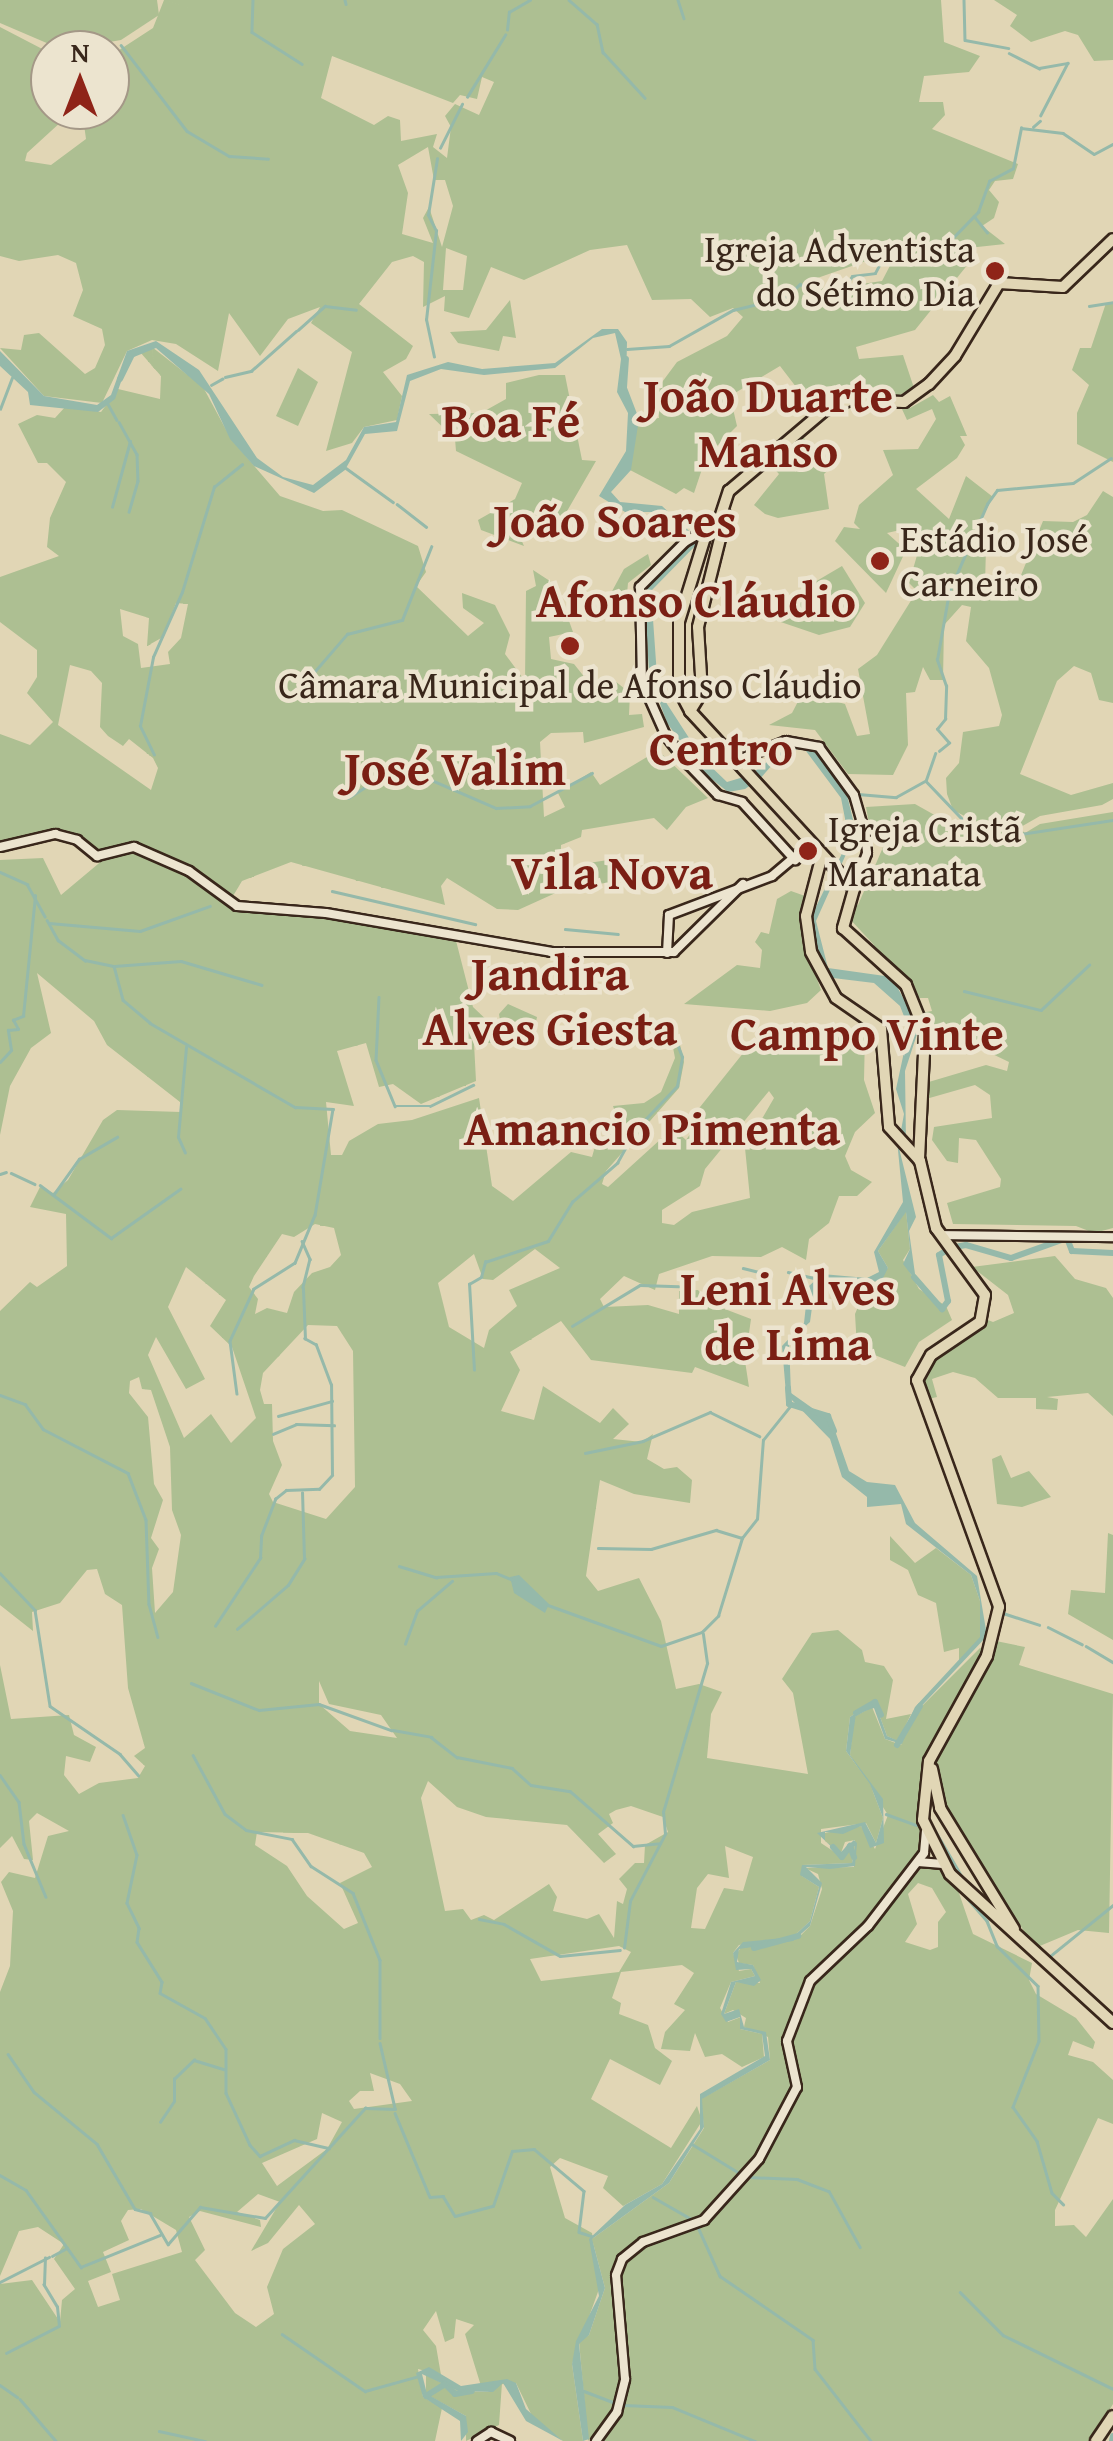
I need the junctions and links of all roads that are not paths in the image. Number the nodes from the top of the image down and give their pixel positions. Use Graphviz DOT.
graph roads {
  1 [pos="1113,238"];
  2 [pos="707,532"];
  3 [pos="690,712"];
  4 [pos="736,761"];
  5 [pos="811,843"];
  6 [pos="0,846"];
  7 [pos="822,855"];
  8 [pos="795,860"];
  9 [pos="743,884"];
  10 [pos="849,885"];
  11 [pos="667,953"];
  12 [pos="915,1154"];
  13 [pos="941,1234"];
  14 [pos="1113,1237"];
  15 [pos="933,1753"];
  16 [pos="940,1808"];
  17 [pos="921,1810"];
  18 [pos="926,1830"];
  19 [pos="942,1864"];
  20 [pos="982,1877"];
  21 [pos="900,1878"];
  22 [pos="973,1895"];
  23 [pos="1032,1950"];
  24 [pos="1113,2024"];
  25 [pos="1113,2416"];
  26 [pos="476,2441"];
  27 [pos="510,2441"];
  28 [pos="596,2441"];
  29 [pos="1096,2441"];
  1 -- 2 [label="main road"];
  2 -- 3 [label="main road"];
  2 -- 3 [label="main road"];
  2 -- 8 [label="main road"];
  3 -- 4 [label="main road"];
  4 -- 5 [label="main road"];
  4 -- 10 [label="main road"];
  5 -- 7 [label="main road"];
  5 -- 8 [label="main road"];
  6 -- 11 [label="main road"];
  7 -- 10 [label="main road"];
  7 -- 12 [label="main road"];
  8 -- 9 [label="main road"];
  9 -- 11 [label="main road"];
  9 -- 11 [label="main road"];
  10 -- 12 [label="main road"];
  12 -- 13 [label="main road"];
  13 -- 14 [label="main road"];
  13 -- 15 [label="main road"];
  15 -- 16 [label="main road"];
  15 -- 17 [label="main road"];
  16 -- 17 [label="main road"];
  16 -- 20 [label="main road"];
  17 -- 18 [label="main road"];
  18 -- 19 [label="main road"];
  18 -- 21 [label="main road"];
  19 -- 21 [label="main road"];
  19 -- 22 [label="main road"];
  20 -- 22 [label="main road"];
  20 -- 23 [label="main road"];
  21 -- 28 [label="main road"];
  22 -- 23 [label="main road"];
  23 -- 24 [label="main road"];
  25 -- 29 [label="main road"];
  26 -- 27 [label="main road"];
}
